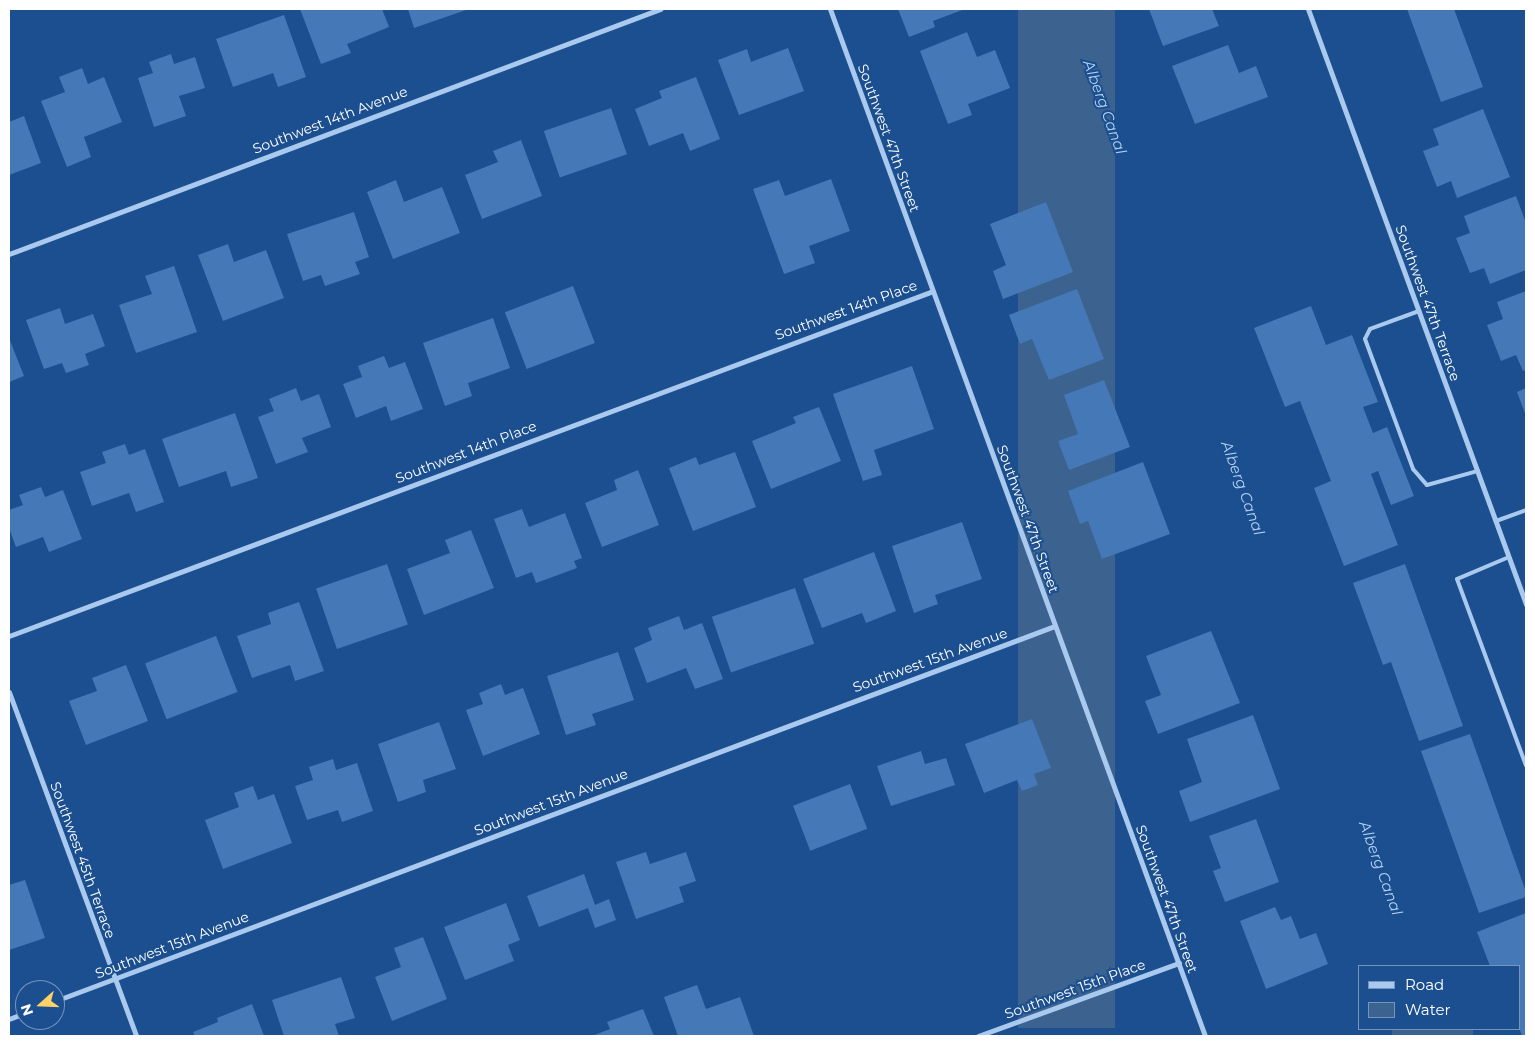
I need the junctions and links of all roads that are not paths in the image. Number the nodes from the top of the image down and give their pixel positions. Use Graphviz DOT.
graph roads {
  1 [pos="660,9"];
  2 [pos="830,9"];
  3 [pos="1308,9"];
  4 [pos="9,254"];
  5 [pos="933,291"];
  6 [pos="1419,311"];
  7 [pos="1478,471"];
  8 [pos="1526,510"];
  9 [pos="1496,521"];
  10 [pos="1509,557"];
  11 [pos="1526,604"];
  12 [pos="1056,626"];
  13 [pos="9,636"];
  14 [pos="9,692"];
  15 [pos="1526,766"];
  16 [pos="1179,963"];
  17 [pos="115,979"];
  18 [pos="65,997"];
  19 [pos="136,1036"];
  20 [pos="978,1036"];
  21 [pos="1205,1036"];
  1 -- 4 [label="street, Southwest 14th Avenue"];
  2 -- 5 [label="street, Southwest 47th Street"];
  3 -- 6 [label="street, Southwest 47th Terrace"];
  5 -- 12 [label="street, Southwest 47th Street"];
  5 -- 13 [label="street, Southwest 14th Place"];
  6 -- 7 [label="street, Southwest 47th Terrace"];
  6 -- 7 [label="lane"];
  7 -- 9 [label="street, Southwest 47th Terrace"];
  8 -- 9 [label="lane"];
  9 -- 10 [label="street, Southwest 47th Terrace"];
  10 -- 11 [label="street, Southwest 47th Terrace"];
  10 -- 15 [label="lane"];
  12 -- 16 [label="street, Southwest 47th Street"];
  12 -- 17 [label="street, Southwest 15th Avenue"];
  14 -- 17 [label="street, Southwest 45th Terrace"];
  16 -- 20 [label="street, Southwest 15th Place"];
  16 -- 21 [label="street, Southwest 47th Street"];
  17 -- 18 [label="street, Southwest 15th Avenue"];
  17 -- 19 [label="street, Southwest 45th Terrace"];
}
